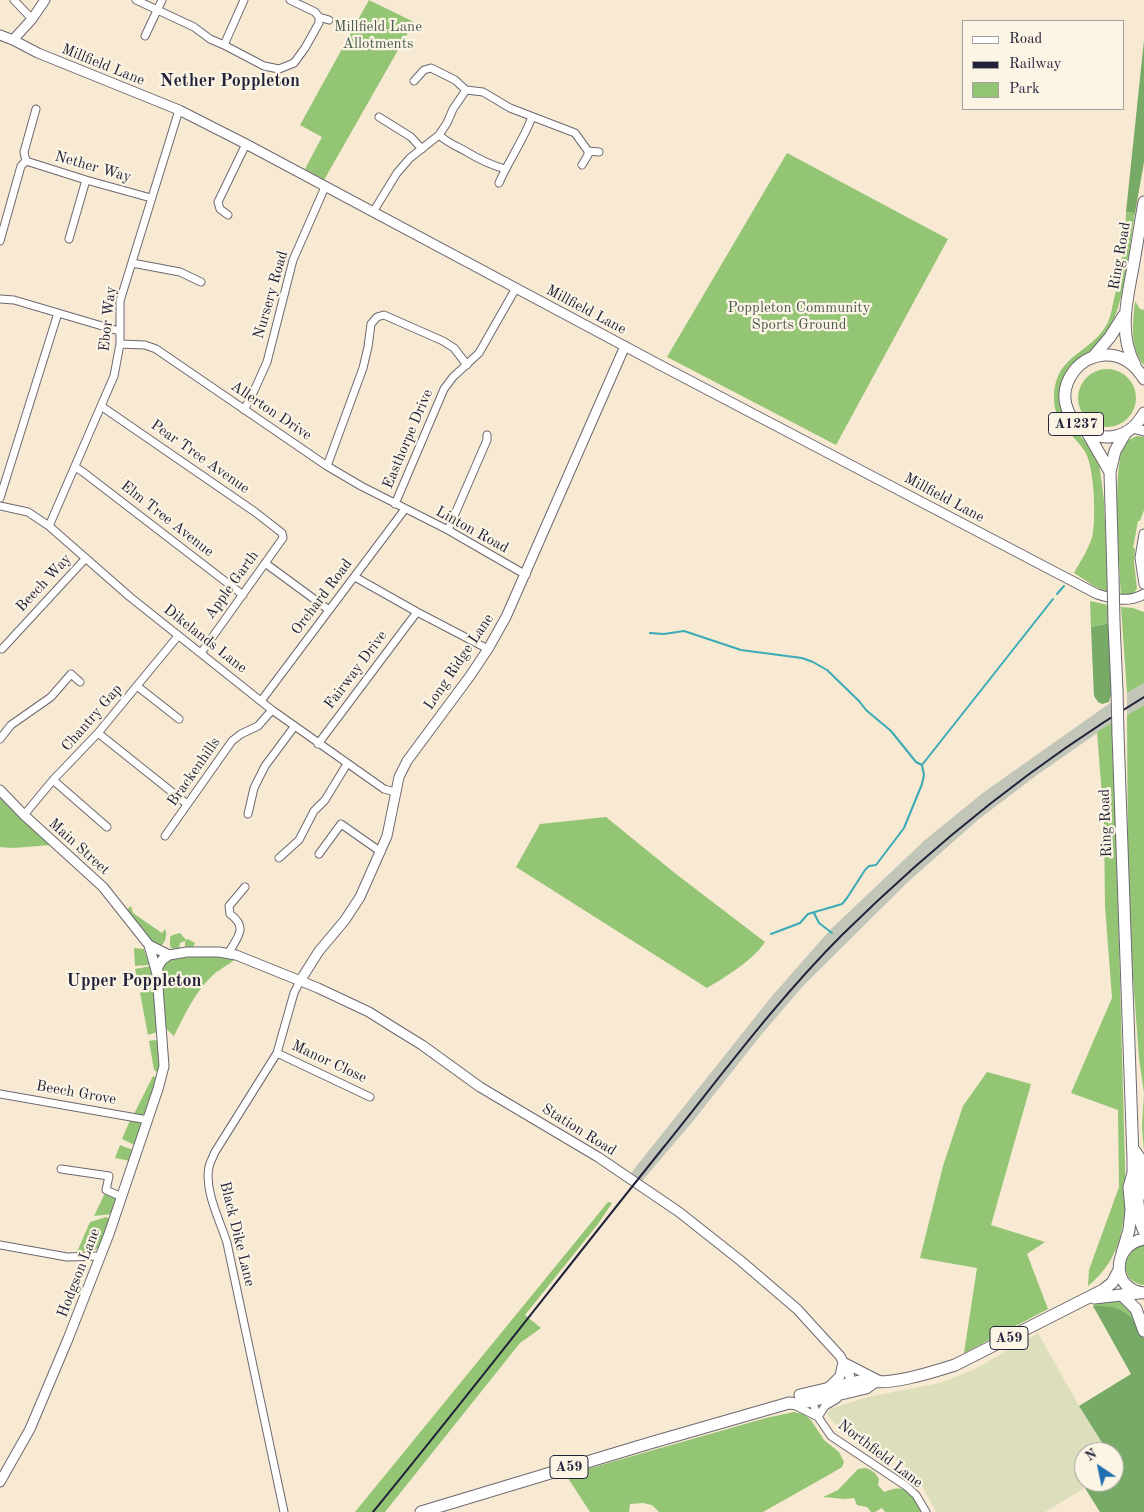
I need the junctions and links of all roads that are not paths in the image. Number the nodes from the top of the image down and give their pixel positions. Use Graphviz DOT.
graph roads {
  1 [pos="14,0"];
  2 [pos="45,0"];
  3 [pos="136,0"];
  4 [pos="162,0"];
  5 [pos="244,0"];
  6 [pos="290,0"];
  7 [pos="158,10"];
  8 [pos="319,17"];
  9 [pos="32,19"];
  10 [pos="329,20"];
  11 [pos="0,35"];
  12 [pos="145,36"];
  13 [pos="13,40"];
  14 [pos="224,44"];
  15 [pos="414,81"];
  16 [pos="466,90"];
  17 [pos="36,109"];
  18 [pos="179,110"];
  19 [pos="379,117"];
  20 [pos="532,117"];
  21 [pos="440,135"];
  22 [pos="246,144"];
  23 [pos="422,149"];
  24 [pos="588,151"];
  25 [pos="599,152"];
  26 [pos="26,161"];
  27 [pos="582,165"];
  28 [pos="505,169"];
  29 [pos="86,180"];
  30 [pos="499,183"];
  31 [pos="325,187"];
  32 [pos="151,198"];
  33 [pos="1144,202"];
  34 [pos="373,212"];
  35 [pos="228,215"];
  36 [pos="69,239"];
  37 [pos="0,241"];
  38 [pos="132,263"];
  39 [pos="201,282"];
  40 [pos="516,288"];
  41 [pos="0,298"];
  42 [pos="58,313"];
  43 [pos="1125,314"];
  44 [pos="119,331"];
  45 [pos="120,344"];
  46 [pos="625,346"];
  47 [pos="1093,357"];
  48 [pos="467,365"];
  49 [pos="1141,372"];
  50 [pos="101,406"];
  51 [pos="244,410"];
  52 [pos="1144,413"];
  53 [pos="1134,430"];
  54 [pos="1087,432"];
  55 [pos="487,435"];
  56 [pos="327,466"];
  57 [pos="74,467"];
  58 [pos="1110,472"];
  59 [pos="0,498"];
  60 [pos="395,504"];
  61 [pos="0,506"];
  62 [pos="405,509"];
  63 [pos="49,526"];
  64 [pos="448,530"];
  65 [pos="282,533"];
  66 [pos="1144,534"];
  67 [pos="86,558"];
  68 [pos="265,563"];
  69 [pos="526,575"];
  70 [pos="355,577"];
  71 [pos="1144,584"];
  72 [pos="1144,594"];
  73 [pos="243,595"];
  74 [pos="329,610"];
  75 [pos="417,612"];
  76 [pos="178,636"];
  77 [pos="2,649"];
  78 [pos="488,649"];
  79 [pos="201,653"];
  80 [pos="80,682"];
  81 [pos="137,686"];
  82 [pos="261,701"];
  83 [pos="272,710"];
  84 [pos="179,719"];
  85 [pos="294,727"];
  86 [pos="98,734"];
  87 [pos="0,738"];
  88 [pos="318,744"];
  89 [pos="347,764"];
  90 [pos="53,780"];
  91 [pos="0,790"];
  92 [pos="396,792"];
  93 [pos="188,804"];
  94 [pos="248,814"];
  95 [pos="24,815"];
  96 [pos="107,827"];
  97 [pos="165,836"];
  98 [pos="381,852"];
  99 [pos="319,854"];
  100 [pos="279,858"];
  101 [pos="245,888"];
  102 [pos="149,945"];
  103 [pos="228,954"];
  104 [pos="169,955"];
  105 [pos="157,974"];
  106 [pos="300,981"];
  107 [pos="277,1053"];
  108 [pos="0,1094"];
  109 [pos="370,1096"];
  110 [pos="148,1120"];
  111 [pos="1133,1149"];
  112 [pos="61,1169"];
  113 [pos="1133,1173"];
  114 [pos="122,1197"];
  115 [pos="1144,1202"];
  116 [pos="1144,1231"];
  117 [pos="1144,1239"];
  118 [pos="0,1245"];
  119 [pos="1123,1249"];
  120 [pos="101,1256"];
  121 [pos="1120,1270"];
  122 [pos="1122,1295"];
  123 [pos="1142,1295"];
  124 [pos="1086,1300"];
  125 [pos="1144,1331"];
  126 [pos="843,1361"];
  127 [pos="877,1382"];
  128 [pos="828,1388"];
  129 [pos="850,1389"];
  130 [pos="811,1397"];
  131 [pos="789,1403"];
  132 [pos="818,1417"];
  133 [pos="0,1482"];
  134 [pos="284,1512"];
  135 [pos="420,1512"];
  136 [pos="926,1512"];
  1 -- 9 [label="street"];
  2 -- 9 [label="street"];
  3 -- 7 [label="street"];
  4 -- 7 [label="street"];
  5 -- 14 [label="street"];
  6 -- 8 [label="street"];
  7 -- 12 [label="street"];
  7 -- 14 [label="street"];
  8 -- 10 [label="street"];
  8 -- 14 [label="street"];
  9 -- 13 [label="street"];
  11 -- 13 [label="street"];
  13 -- 18 [label="street, Millfield Lane"];
  15 -- 16 [label="street"];
  16 -- 20 [label="street"];
  16 -- 21 [label="street"];
  17 -- 26 [label="street"];
  18 -- 22 [label="street, Millfield Lane"];
  18 -- 32 [label="street, Ebor Way"];
  19 -- 23 [label="street"];
  20 -- 24 [label="street"];
  20 -- 28 [label="street"];
  21 -- 23 [label="street"];
  21 -- 28 [label="street"];
  22 -- 31 [label="street, Millfield Lane"];
  22 -- 35 [label="street"];
  23 -- 34 [label="street"];
  24 -- 25 [label="street"];
  24 -- 27 [label="street"];
  26 -- 29 [label="street, Nether Way"];
  26 -- 37 [label="street"];
  28 -- 30 [label="street"];
  29 -- 32 [label="street, Nether Way"];
  29 -- 36 [label="street"];
  31 -- 34 [label="street, Millfield Lane"];
  31 -- 51 [label="street, Nursery Road"];
  32 -- 38 [label="street, Ebor Way"];
  33 -- 43 [label="highway, Ring Road / A1237"];
  34 -- 40 [label="street, Millfield Lane"];
  38 -- 39 [label="street"];
  38 -- 44 [label="street, Ebor Way"];
  40 -- 46 [label="street, Millfield Lane"];
  40 -- 48 [label="street, Easthorpe Drive"];
  41 -- 42 [label="street"];
  42 -- 44 [label="street"];
  42 -- 59 [label="street"];
  43 -- 47 [label="highway, Ring Road / A1237"];
  43 -- 49 [label="highway, Ring Road / A1237"];
  44 -- 45 [label="street, Ebor Way"];
  45 -- 50 [label="street, Ebor Way"];
  45 -- 51 [label="street, Allerton Drive"];
  46 -- 69 [label="street, Long Ridge Lane"];
  46 -- 72 [label="street, Millfield Lane"];
  47 -- 49 [label="highway, A1237"];
  47 -- 54 [label="highway, A1237"];
  48 -- 56 [label="street"];
  48 -- 60 [label="street, Easthorpe Drive"];
  50 -- 57 [label="street, Ebor Way"];
  50 -- 65 [label="street, Pear Tree Avenue"];
  51 -- 56 [label="street, Allerton Drive"];
  52 -- 53 [label="highway, A1237"];
  53 -- 54 [label="highway, A1237"];
  53 -- 58 [label="highway, Ring Road / A1237"];
  54 -- 58 [label="highway, Ring Road / A1237"];
  55 -- 64 [label="street"];
  56 -- 60 [label="street, Allerton Drive"];
  57 -- 63 [label="street, Ebor Way"];
  57 -- 73 [label="street, Elm Tree Avenue"];
  58 -- 111 [label="highway, Ring Road / A1237, bridge"];
  60 -- 62 [label="street, Allerton Drive"];
  61 -- 63 [label="street, Dikelands Lane"];
  62 -- 64 [label="street, Linton Road"];
  62 -- 70 [label="street, Orchard Road"];
  63 -- 67 [label="street, Dikelands Lane"];
  64 -- 69 [label="street, Linton Road"];
  65 -- 68 [label="street, Apple Garth"];
  66 -- 71 [label="street"];
  67 -- 76 [label="street, Dikelands Lane"];
  67 -- 77 [label="street, Beech Way"];
  68 -- 73 [label="street, Apple Garth"];
  68 -- 74 [label="street"];
  69 -- 78 [label="street, Long Ridge Lane"];
  70 -- 74 [label="street, Orchard Road"];
  70 -- 75 [label="street"];
  73 -- 79 [label="street, Apple Garth"];
  74 -- 82 [label="street, Orchard Road"];
  75 -- 78 [label="street"];
  75 -- 88 [label="street, Fairway Drive"];
  76 -- 79 [label="street, Dikelands Lane"];
  76 -- 81 [label="street, Chantry Gap"];
  78 -- 92 [label="street, Long Ridge Lane"];
  79 -- 82 [label="street, Dikelands Lane"];
  80 -- 87 [label="street"];
  81 -- 84 [label="street"];
  81 -- 86 [label="street, Chantry Gap"];
  82 -- 83 [label="street, Dikelands Lane"];
  83 -- 85 [label="street, Dikelands Lane"];
  83 -- 93 [label="street, Brackenhills"];
  85 -- 88 [label="street, Dikelands Lane"];
  85 -- 94 [label="street"];
  86 -- 90 [label="street, Chantry Gap"];
  86 -- 93 [label="street"];
  88 -- 89 [label="street, Dikelands Lane"];
  89 -- 92 [label="street, Dikelands Lane"];
  89 -- 100 [label="street"];
  90 -- 95 [label="street, Chantry Gap"];
  90 -- 96 [label="street"];
  91 -- 95 [label="street, Main Street"];
  92 -- 98 [label="street, Long Ridge Lane"];
  93 -- 97 [label="street, Brackenhills"];
  95 -- 102 [label="street, Main Street"];
  98 -- 99 [label="street"];
  98 -- 106 [label="street, Long Ridge Lane"];
  101 -- 103 [label="street"];
  102 -- 104 [label="street"];
  102 -- 105 [label="street"];
  103 -- 104 [label="street, Station Road"];
  103 -- 106 [label="street, Station Road"];
  104 -- 105 [label="street"];
  105 -- 110 [label="street, Hodgson Lane"];
  106 -- 107 [label="street, Black Dike Lane"];
  106 -- 126 [label="street, Station Road"];
  107 -- 109 [label="street, Manor Close"];
  107 -- 134 [label="street, Black Dike Lane"];
  108 -- 110 [label="street, Beech Grove"];
  110 -- 114 [label="street, Hodgson Lane"];
  111 -- 113 [label="highway, Ring Road / A1237"];
  111 -- 115 [label="highway"];
  112 -- 114 [label="street"];
  113 -- 116 [label="highway, Ring Road / A1237"];
  113 -- 119 [label="highway, Ring Road / A1237"];
  114 -- 120 [label="street, Hodgson Lane"];
  117 -- 119 [label="highway"];
  118 -- 120 [label="street"];
  119 -- 121 [label="highway"];
  119 -- 124 [label="highway"];
  120 -- 133 [label="street, Hodgson Lane"];
  121 -- 123 [label="highway"];
  121 -- 124 [label="highway, A59"];
  122 -- 123 [label="highway, A59"];
  122 -- 124 [label="highway, A59"];
  122 -- 125 [label="highway"];
  124 -- 127 [label="highway, A59"];
  126 -- 127 [label="street"];
  126 -- 128 [label="street"];
  126 -- 129 [label="street, Station Road"];
  127 -- 129 [label="highway, A59"];
  128 -- 129 [label="highway, A59"];
  128 -- 130 [label="highway, A59"];
  129 -- 130 [label="highway, A59"];
  129 -- 132 [label="street, Northfield Lane"];
  130 -- 131 [label="highway, A59"];
  130 -- 132 [label="street, Northfield Lane"];
  131 -- 132 [label="street, Northfield Lane"];
  131 -- 135 [label="highway, A59"];
  132 -- 136 [label="street, Northfield Lane"];
}
